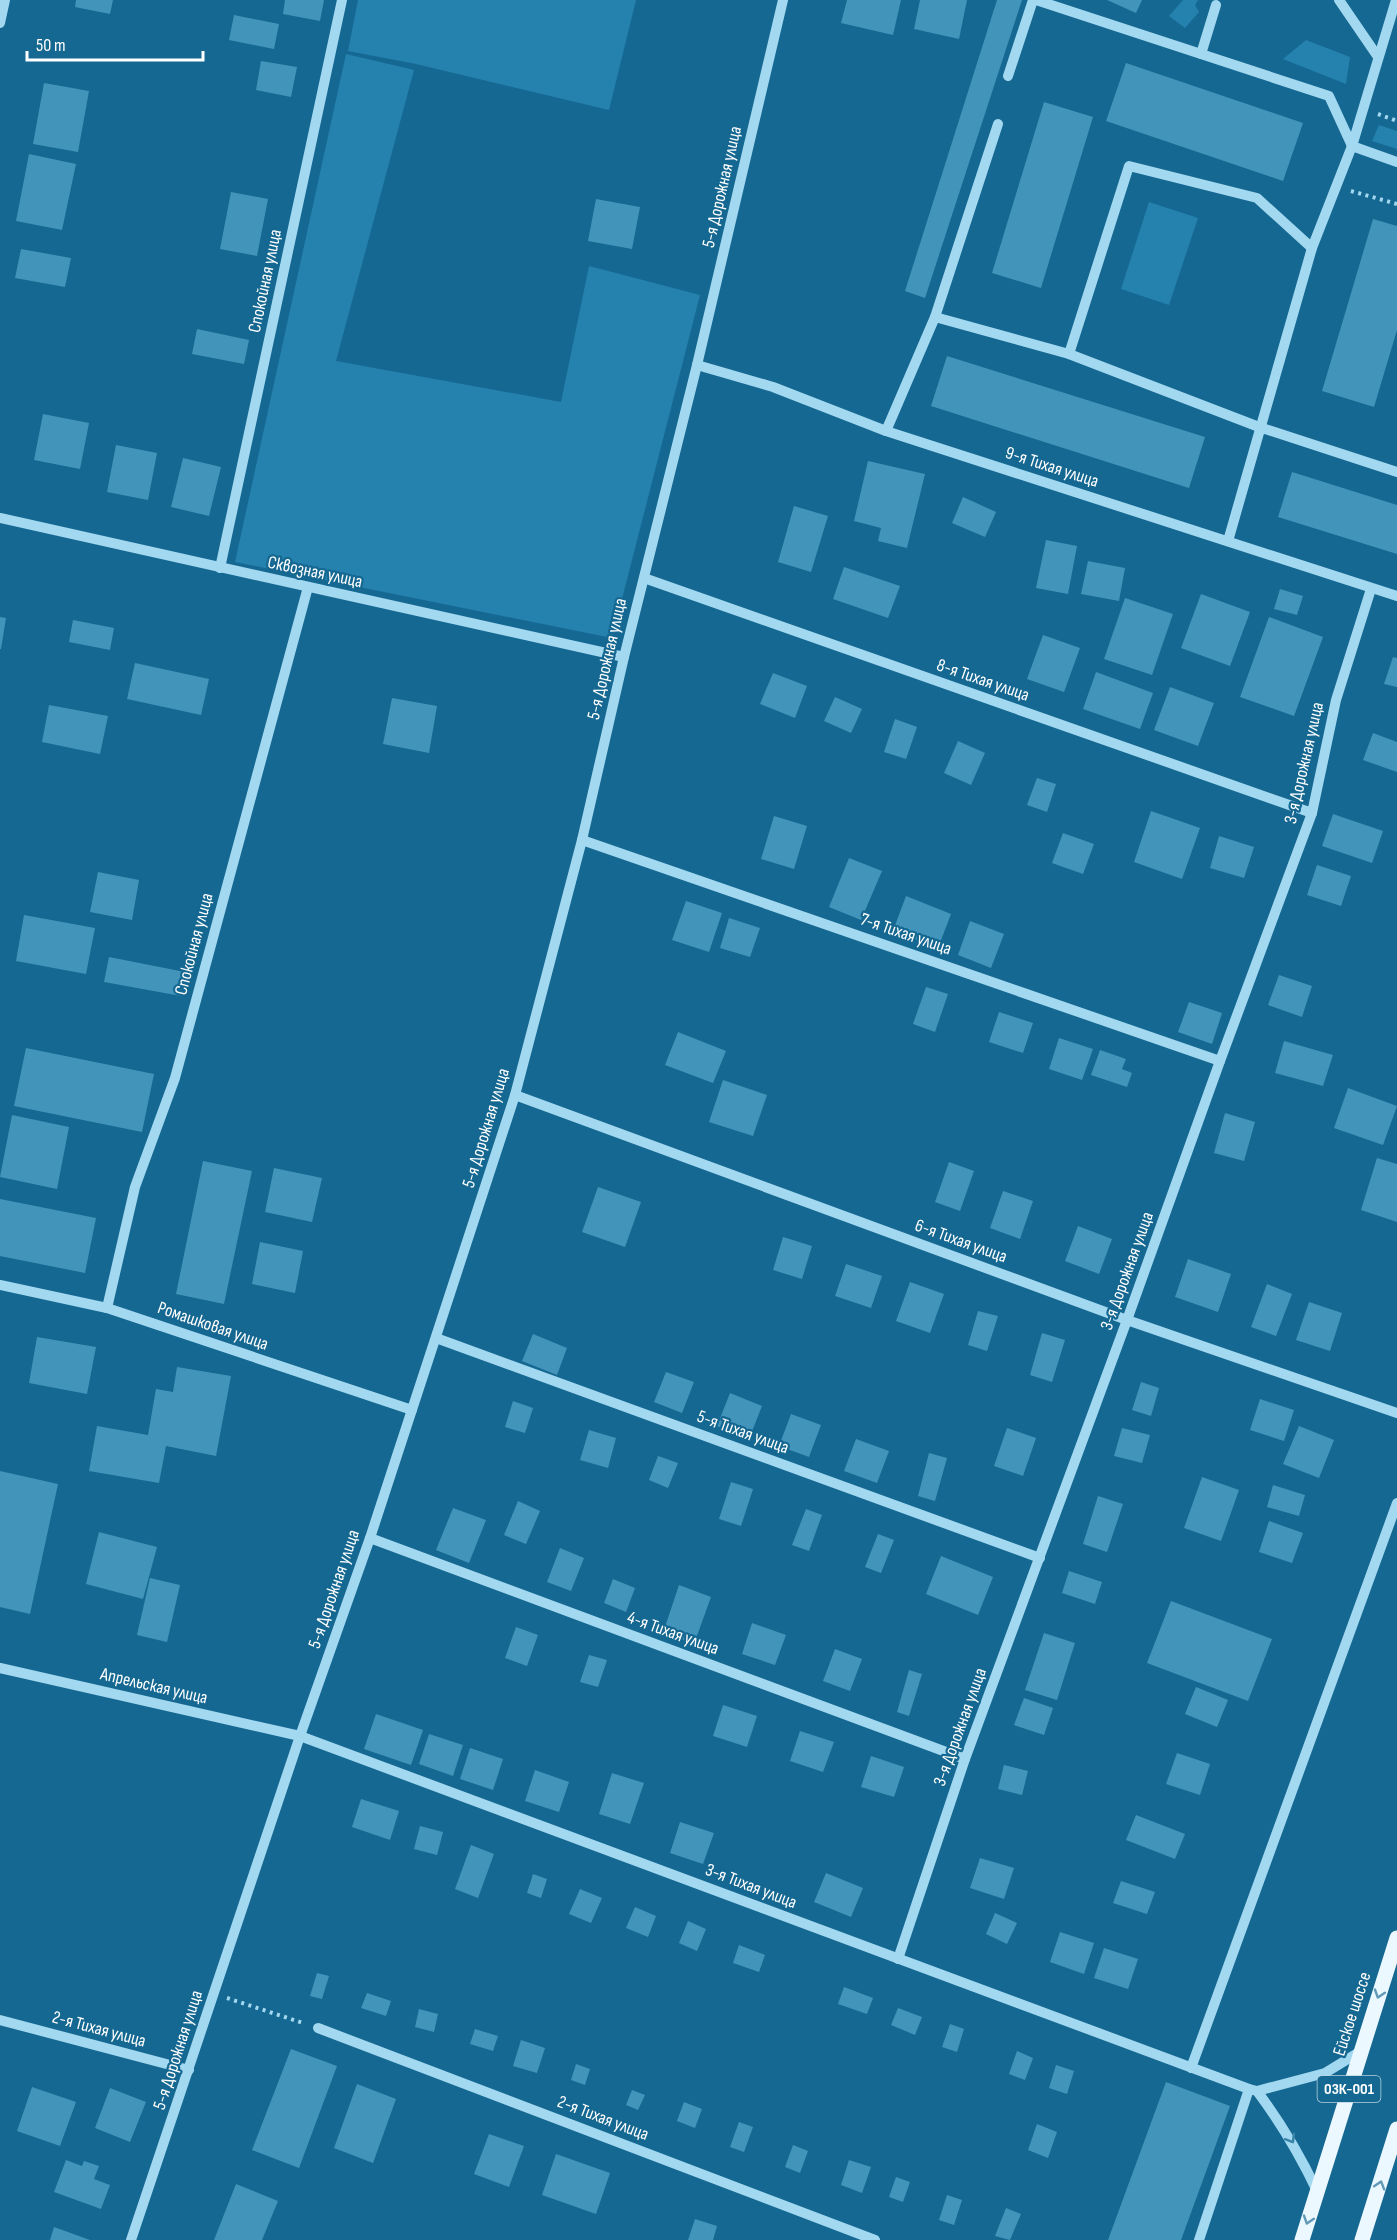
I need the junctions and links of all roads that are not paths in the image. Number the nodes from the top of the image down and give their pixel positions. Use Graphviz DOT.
graph roads {
  1 [pos="5,0"];
  2 [pos="342,0"];
  3 [pos="783,0"];
  4 [pos="1034,0"];
  5 [pos="1339,0"];
  6 [pos="1396,0"];
  7 [pos="1216,5"];
  8 [pos="0,23"];
  9 [pos="1201,54"];
  10 [pos="1378,57"];
  11 [pos="1008,76"];
  12 [pos="998,124"];
  13 [pos="1352,146"];
  14 [pos="1397,162"];
  15 [pos="1312,248"];
  16 [pos="935,316"];
  17 [pos="1069,354"];
  18 [pos="698,365"];
  19 [pos="1259,427"];
  20 [pos="886,431"];
  21 [pos="1397,472"];
  22 [pos="0,519"];
  23 [pos="1228,541"];
  24 [pos="220,568"];
  25 [pos="644,578"];
  26 [pos="308,587"];
  27 [pos="1371,589"];
  28 [pos="1397,596"];
  29 [pos="624,657"];
  30 [pos="1312,813"];
  31 [pos="582,840"];
  32 [pos="1220,1060"];
  33 [pos="515,1095"];
  34 [pos="0,1286"];
  35 [pos="107,1308"];
  36 [pos="1127,1320"];
  37 [pos="436,1338"];
  38 [pos="412,1410"];
  39 [pos="1397,1413"];
  40 [pos="1397,1503"];
  41 [pos="370,1538"];
  42 [pos="1040,1558"];
  43 [pos="0,1668"];
  44 [pos="300,1736"];
  45 [pos="965,1759"];
  46 [pos="1397,1938"];
  47 [pos="898,1959"];
  48 [pos="0,2020"];
  49 [pos="318,2028"];
  50 [pos="1361,2050"];
  51 [pos="1191,2068"];
  52 [pos="189,2070"];
  53 [pos="1253,2090"];
  54 [pos="1397,2130"];
  55 [pos="1317,2191"];
  56 [pos="131,2240"];
  57 [pos="875,2240"];
  58 [pos="1199,2240"];
  59 [pos="1302,2240"];
  60 [pos="1362,2240"];
  1 -- 8 [label="street"];
  2 -- 24 [label="street, Спокойная улица"];
  3 -- 18 [label="street, 5-я Дорожная улица"];
  4 -- 9 [label="street"];
  4 -- 11 [label="street"];
  5 -- 10 [label="street"];
  6 -- 10 [label="street"];
  7 -- 9 [label="street"];
  9 -- 13 [label="street"];
  10 -- 13 [label="street"];
  12 -- 16 [label="street"];
  13 -- 14 [label="street"];
  13 -- 15 [label="street"];
  15 -- 17 [label="street"];
  15 -- 19 [label="street"];
  16 -- 17 [label="street"];
  16 -- 20 [label="street"];
  17 -- 19 [label="street"];
  18 -- 20 [label="street, 9-я Тихая улица"];
  18 -- 25 [label="street, 5-я Дорожная улица"];
  19 -- 21 [label="street"];
  19 -- 23 [label="street"];
  20 -- 23 [label="street, 9-я Тихая улица"];
  22 -- 24 [label="street, Сквозная улица"];
  23 -- 27 [label="street, 9-я Тихая улица"];
  24 -- 26 [label="street, Сквозная улица"];
  25 -- 29 [label="street, 5-я Дорожная улица"];
  25 -- 30 [label="street, 8-я Тихая улица"];
  26 -- 29 [label="street, Сквозная улица"];
  26 -- 35 [label="street, Спокойная улица"];
  27 -- 28 [label="street, 9-я Тихая улица"];
  27 -- 30 [label="street, 3-я Дорожная улица"];
  29 -- 31 [label="street, 5-я Дорожная улица"];
  30 -- 32 [label="street, 3-я Дорожная улица"];
  31 -- 32 [label="street, 7-я Тихая улица"];
  31 -- 33 [label="street, 5-я Дорожная улица"];
  32 -- 36 [label="street, 3-я Дорожная улица"];
  33 -- 36 [label="street, 6-я Тихая улица"];
  33 -- 37 [label="street, 5-я Дорожная улица"];
  34 -- 35 [label="street, Ромашковая улица"];
  35 -- 38 [label="street, Ромашковая улица"];
  36 -- 39 [label="street, 6-я Тихая улица"];
  36 -- 42 [label="street, 3-я Дорожная улица"];
  37 -- 38 [label="street, 5-я Дорожная улица"];
  37 -- 42 [label="street, 5-я Тихая улица"];
  38 -- 41 [label="street, 5-я Дорожная улица"];
  40 -- 51 [label="street"];
  41 -- 44 [label="street, 5-я Дорожная улица"];
  41 -- 45 [label="street, 4-я Тихая улица"];
  42 -- 45 [label="street, 3-я Дорожная улица"];
  43 -- 44 [label="street, Апрельская улица"];
  44 -- 47 [label="street, 3-я Тихая улица"];
  44 -- 52 [label="street, 5-я Дорожная улица"];
  45 -- 47 [label="street, 3-я Дорожная улица"];
  46 -- 50 [label="main road, Ейское шоссе / 03К-001, one-way"];
  47 -- 51 [label="street, 3-я Тихая улица"];
  48 -- 52 [label="street, 2-я Тихая улица"];
  49 -- 57 [label="street, 2-я Тихая улица"];
  50 -- 53 [label="street"];
  50 -- 55 [label="main road, Ейское шоссе / 03К-001"];
  51 -- 53 [label="street, 3-я Тихая улица"];
  52 -- 56 [label="street, 5-я Дорожная улица"];
  53 -- 55 [label="street, one-way"];
  53 -- 58 [label="street"];
  60 -- 54 [label="main road, one-way"];
  55 -- 59 [label="main road, Ейское шоссе / 03К-001, one-way"];
}
